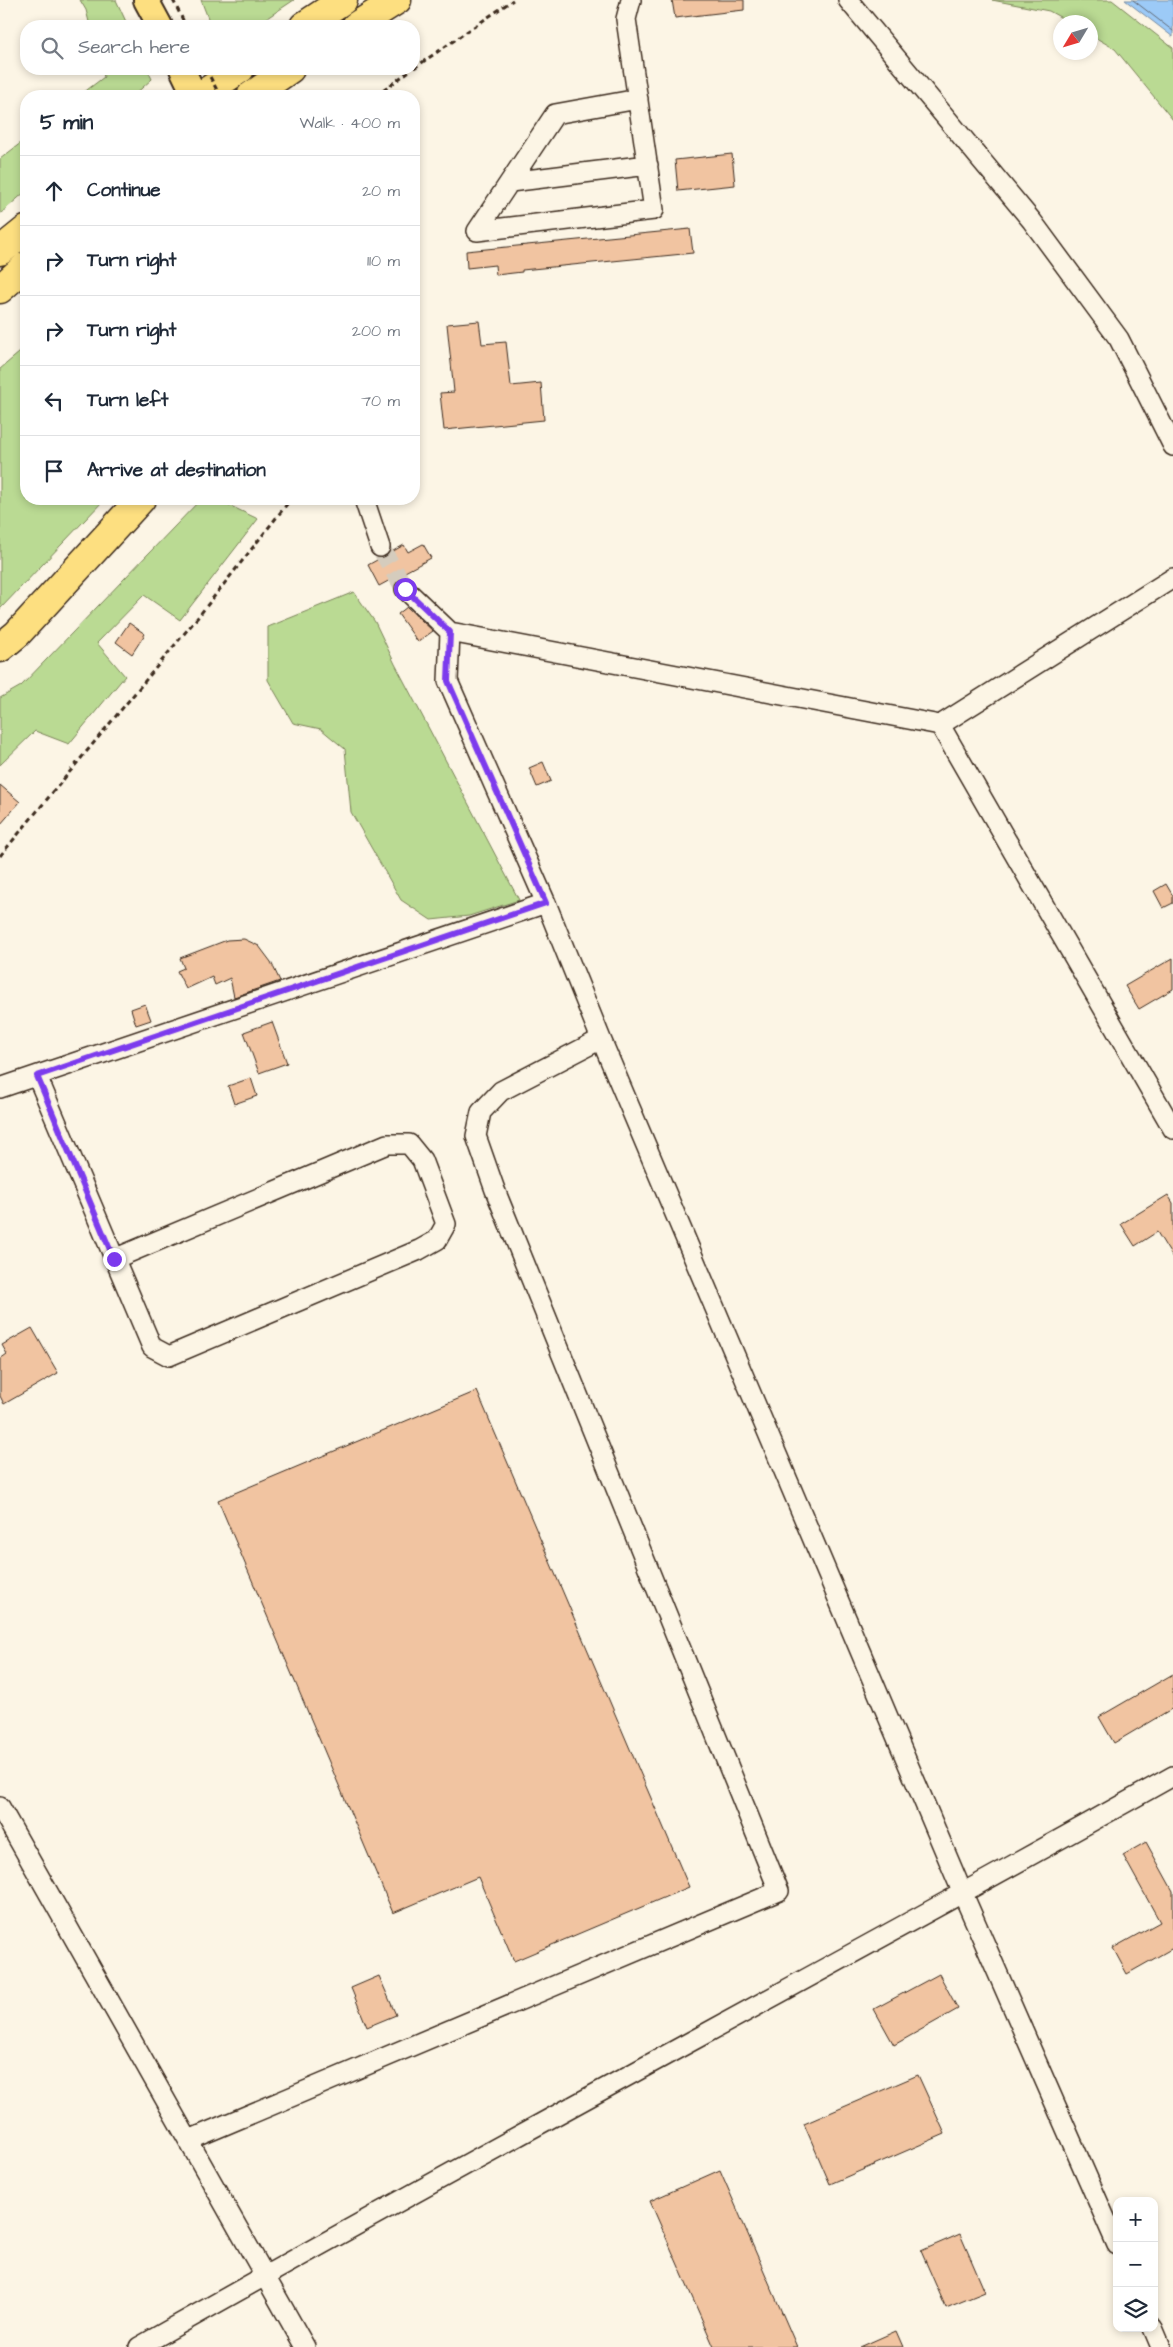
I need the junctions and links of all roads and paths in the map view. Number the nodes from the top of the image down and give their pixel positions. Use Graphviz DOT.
graph roads {
  1 [pos="146,0"];
  2 [pos="173,0"];
  3 [pos="343,0"];
  4 [pos="397,0"];
  5 [pos="513,0"];
  6 [pos="631,0"];
  7 [pos="848,0"];
  8 [pos="157,20"];
  9 [pos="183,20"];
  10 [pos="313,20"];
  11 [pos="365,20"];
  12 [pos="420,63"];
  13 [pos="185,75"];
  14 [pos="209,75"];
  15 [pos="231,75"];
  16 [pos="281,75"];
  17 [pos="404,75"];
  18 [pos="192,90"];
  19 [pos="209,90"];
  20 [pos="217,90"];
  21 [pos="260,90"];
  22 [pos="384,90"];
  23 [pos="638,99"];
  24 [pos="648,165"];
  25 [pos="510,182"];
  26 [pos="20,235"];
  27 [pos="0,251"];
  28 [pos="20,271"];
  29 [pos="0,289"];
  30 [pos="1173,446"];
  31 [pos="135,505"];
  32 [pos="287,505"];
  33 [pos="366,505"];
  34 [pos="380,546"];
  35 [pos="1173,578"];
  36 [pos="405,589"];
  37 [pos="450,632"];
  38 [pos="0,648"];
  39 [pos="940,725"];
  40 [pos="0,856"];
  41 [pos="546,903"];
  42 [pos="601,1039"];
  43 [pos="37,1076"];
  44 [pos="0,1088"];
  45 [pos="1173,1130"];
  46 [pos="114,1259"];
  47 [pos="1173,1776"];
  48 [pos="0,1807"];
  49 [pos="963,1894"];
  50 [pos="189,2140"];
  51 [pos="1116,2242"];
  52 [pos="266,2275"];
  53 [pos="1155,2332"];
  54 [pos="139,2347"];
  55 [pos="305,2347"];
  56 [pos="1161,2347"];
  1 -- 8 [label="main road"];
  2 -- 9 [label="path"];
  3 -- 10 [label="highway"];
  4 -- 11 [label="highway"];
  5 -- 12 [label="path"];
  6 -- 23 [label="street"];
  7 -- 30 [label="street"];
  13 -- 18 [label="main road"];
  14 -- 20 [label="path, bridge"];
  15 -- 19 [label="highway"];
  16 -- 21 [label="highway"];
  17 -- 22 [label="path"];
  23 -- 24 [label="street"];
  23 -- 25 [label="street"];
  24 -- 25 [label="street"];
  24 -- 25 [label="street"];
  26 -- 27 [label="highway"];
  28 -- 29 [label="highway"];
  31 -- 38 [label="highway"];
  32 -- 40 [label="path"];
  33 -- 34 [label="street"];
  35 -- 39 [label="street"];
  36 -- 37 [label="street"];
  37 -- 39 [label="street"];
  37 -- 41 [label="street"];
  39 -- 45 [label="street"];
  41 -- 42 [label="street"];
  41 -- 43 [label="street"];
  42 -- 49 [label="street"];
  42 -- 50 [label="street"];
  43 -- 44 [label="street"];
  43 -- 46 [label="street"];
  46 -- 46 [label="street"];
  47 -- 49 [label="street"];
  48 -- 50 [label="street"];
  49 -- 51 [label="street"];
  49 -- 52 [label="street"];
  50 -- 52 [label="street"];
  52 -- 54 [label="street"];
  52 -- 55 [label="street"];
  53 -- 56 [label="street"];
}
